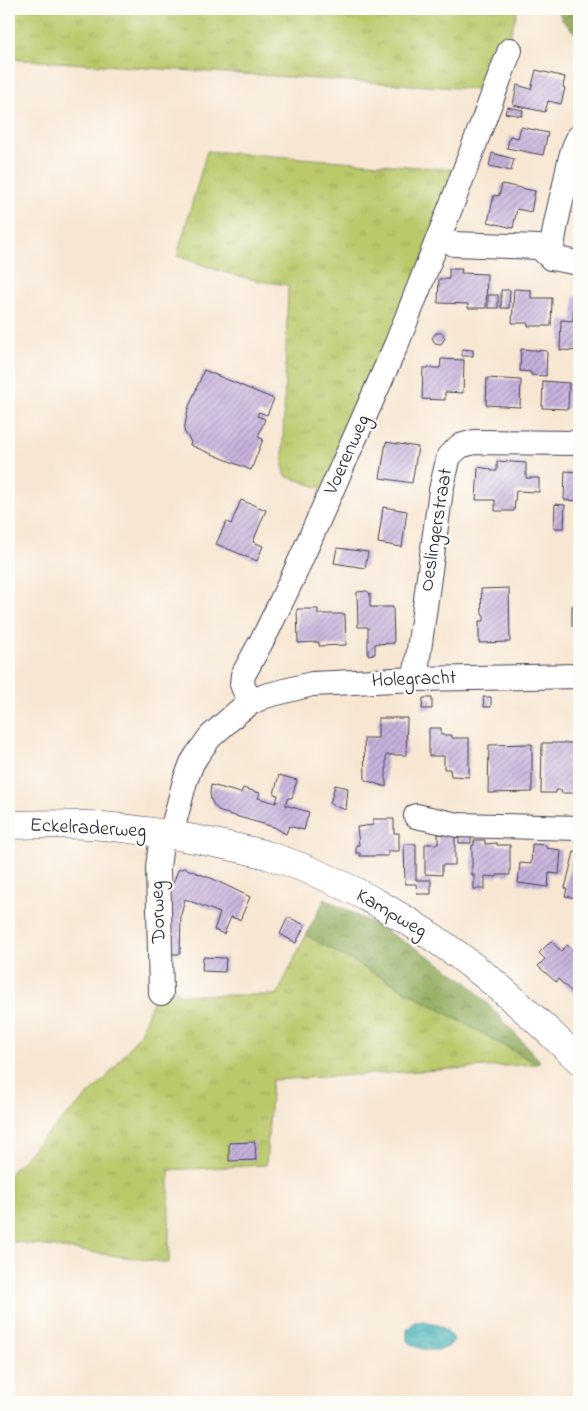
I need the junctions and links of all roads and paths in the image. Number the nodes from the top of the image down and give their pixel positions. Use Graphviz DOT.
graph roads {
  1 [pos="510,50"];
  2 [pos="579,137"];
  3 [pos="454,244"];
  4 [pos="551,258"];
  5 [pos="579,263"];
  6 [pos="579,443"];
  7 [pos="579,676"];
  8 [pos="415,679"];
  9 [pos="252,702"];
  10 [pos="416,816"];
  11 [pos="9,825"];
  12 [pos="579,828"];
  13 [pos="167,834"];
  14 [pos="161,993"];
  15 [pos="579,1060"];
  1 -- 9 [label="street, Voerenweg"];
  2 -- 4 [label="street"];
  3 -- 4 [label="street"];
  4 -- 5 [label="street"];
  6 -- 8 [label="street, Oeslingerstraat"];
  7 -- 8 [label="street, Holegracht"];
  8 -- 9 [label="street, Holegracht"];
  9 -- 13 [label="street"];
  10 -- 12 [label="street"];
  11 -- 13 [label="main road, Eckelraderweg"];
  13 -- 14 [label="street, Dorweg"];
  13 -- 15 [label="main road, Kampweg"];
}
